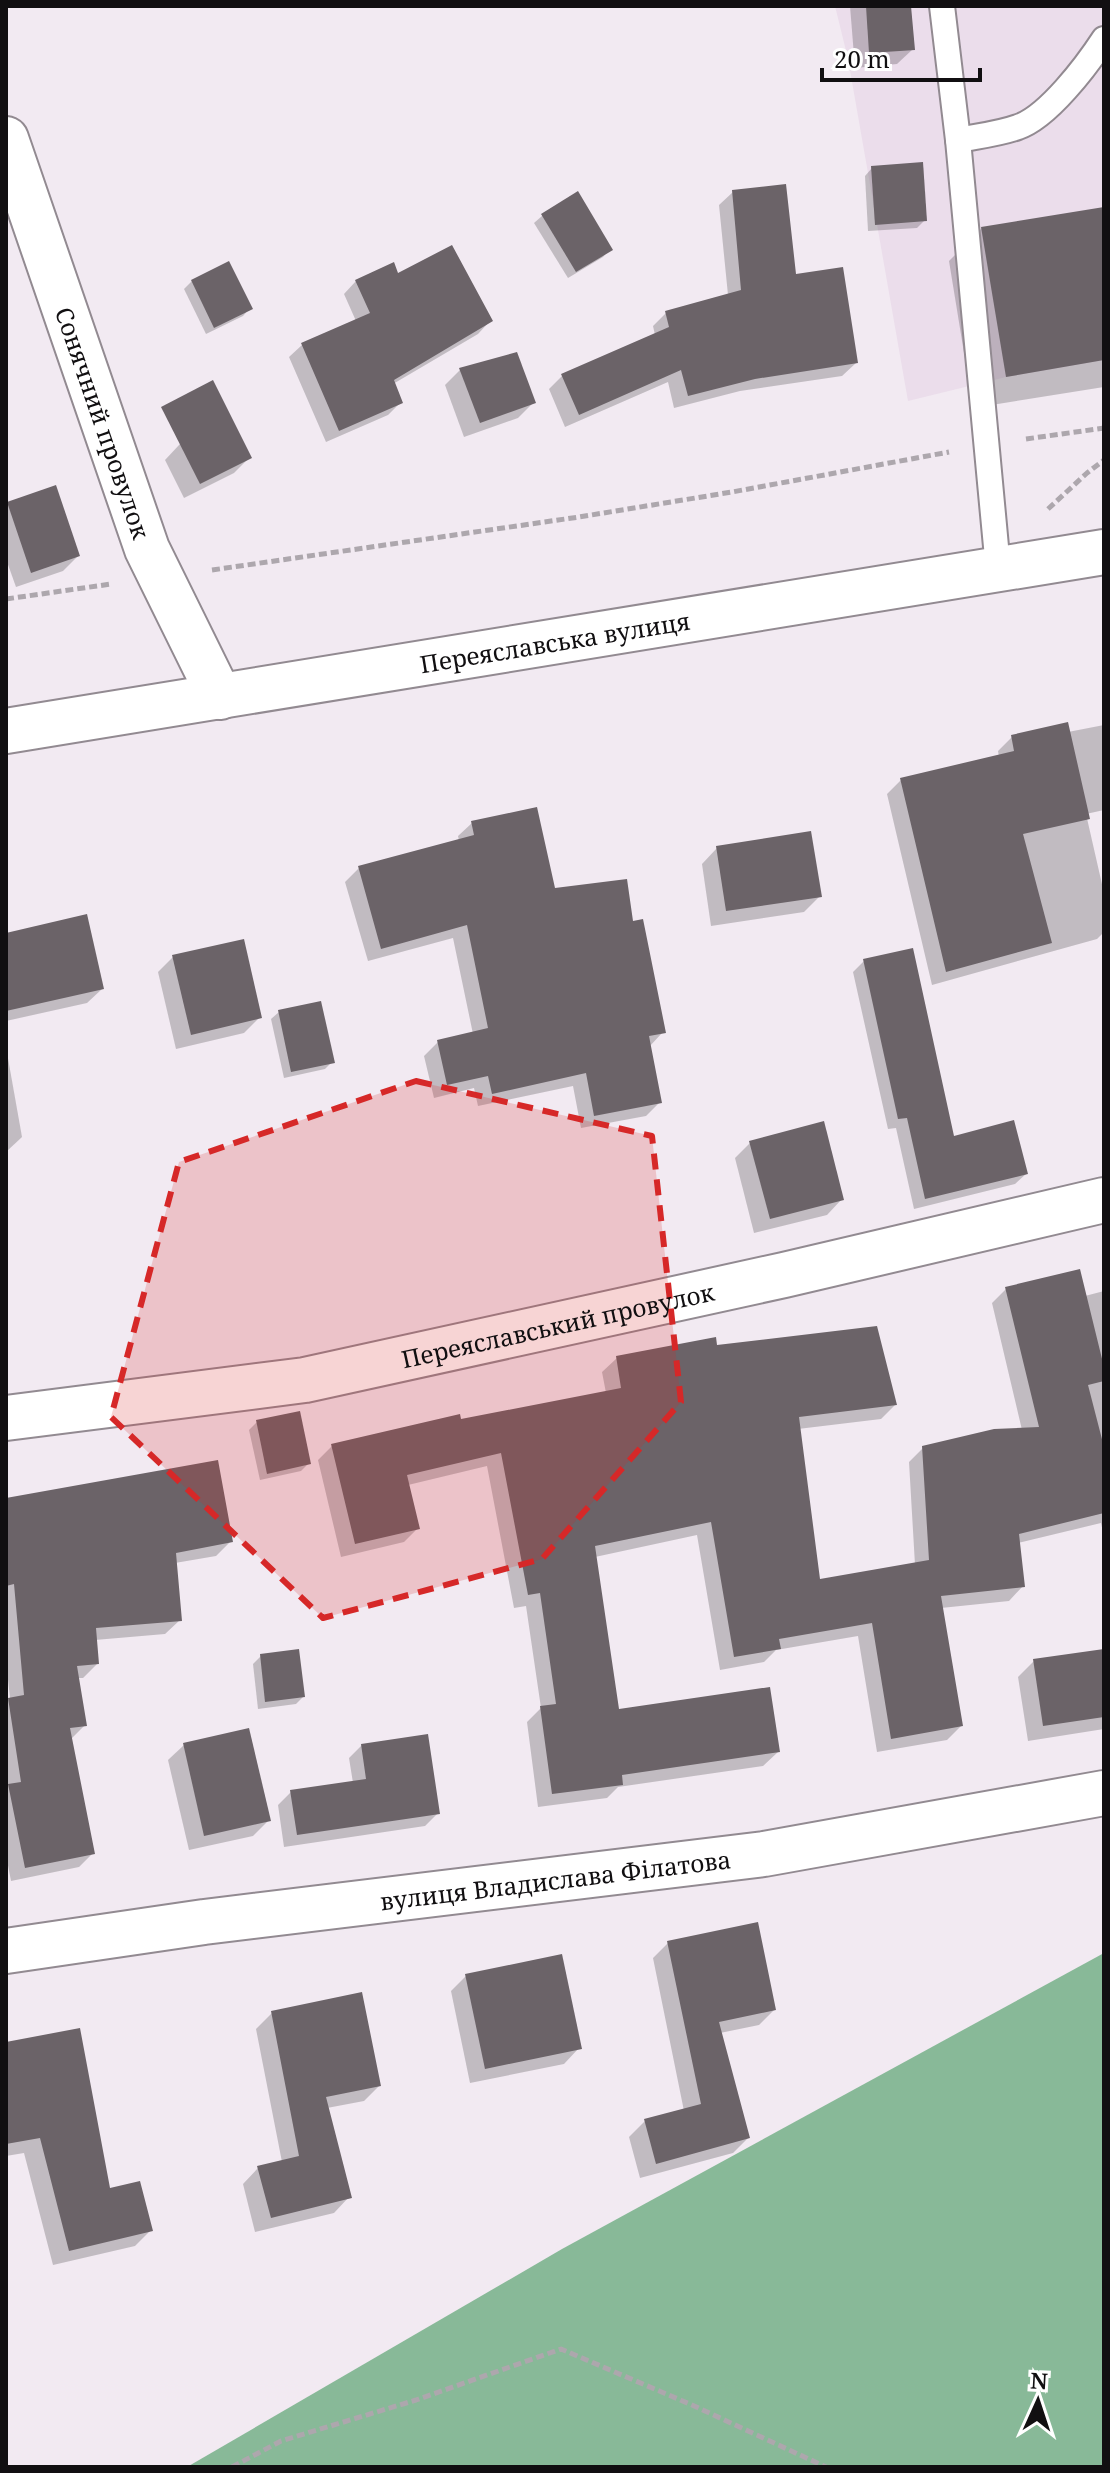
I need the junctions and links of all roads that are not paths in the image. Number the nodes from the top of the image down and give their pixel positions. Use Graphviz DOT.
graph roads {
  1 [pos="942,6"];
  2 [pos="1104,39"];
  3 [pos="6,139"];
  4 [pos="958,140"];
  5 [pos="1104,552"];
  6 [pos="998,568"];
  7 [pos="220,697"];
  8 [pos="6,731"];
  9 [pos="1104,1200"];
  10 [pos="6,1418"];
  11 [pos="1104,1793"];
  12 [pos="6,1951"];
  1 -- 4 [label="lane"];
  2 -- 4 [label="lane"];
  3 -- 7 [label="street, Сонячний провулок"];
  4 -- 6 [label="lane"];
  5 -- 6 [label="street, Переяславська вулиця"];
  6 -- 7 [label="street, Переяславська вулиця"];
  7 -- 8 [label="street, Переяславська вулиця"];
  9 -- 10 [label="street, Переяславський провулок"];
  11 -- 12 [label="street, вулиця Владислава Філатова"];
}
